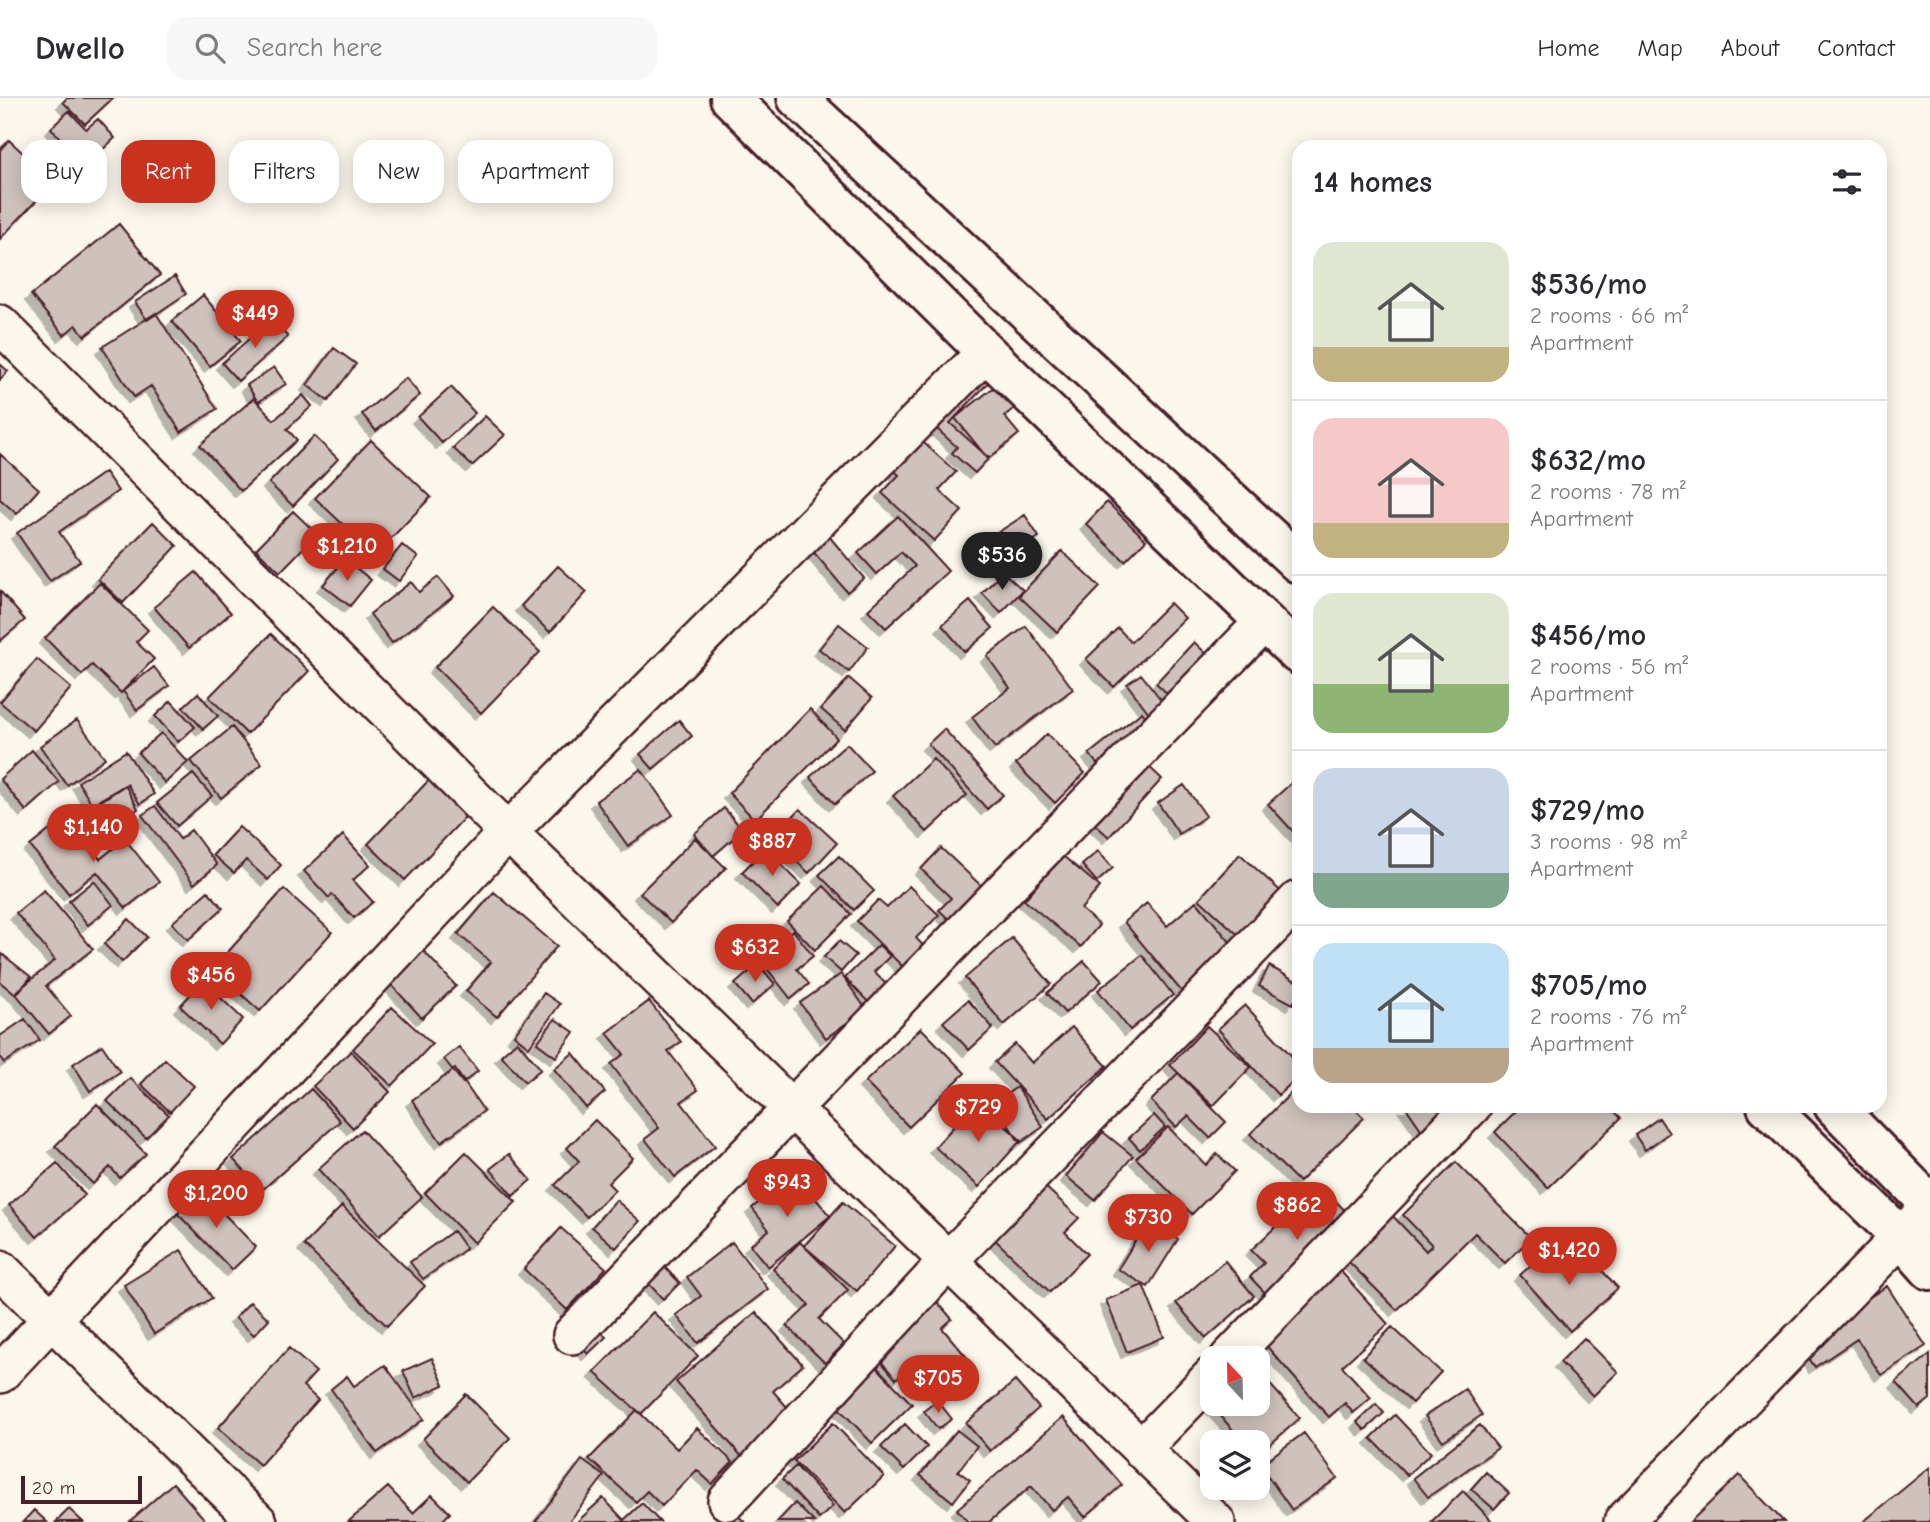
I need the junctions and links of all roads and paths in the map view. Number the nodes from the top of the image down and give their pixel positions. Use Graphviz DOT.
graph roads {
  1 [pos="730,98"];
  2 [pos="797,98"];
  3 [pos="0,324"];
  4 [pos="986,352"];
  5 [pos="1292,558"];
  6 [pos="1265,621"];
  7 [pos="1292,648"];
  8 [pos="508,832"];
  9 [pos="1292,906"];
  10 [pos="792,1109"];
  11 [pos="1465,1113"];
  12 [pos="1773,1113"];
  13 [pos="1841,1113"];
  14 [pos="1930,1206"];
  15 [pos="1901,1237"];
  16 [pos="948,1261"];
  17 [pos="0,1269"];
  18 [pos="1930,1270"];
  19 [pos="51,1318"];
  20 [pos="572,1335"];
  21 [pos="1241,1346"];
  22 [pos="0,1374"];
  23 [pos="1200,1388"];
  24 [pos="1142,1448"];
  25 [pos="727,1501"];
  26 [pos="258,1522"];
  27 [pos="1216,1522"];
  28 [pos="1623,1522"];
  1 -- 4 [label="main road"];
  2 -- 5 [label="main road"];
  3 -- 8 [label="street"];
  4 -- 6 [label="main road"];
  4 -- 8 [label="street"];
  6 -- 7 [label="main road"];
  6 -- 10 [label="street"];
  8 -- 10 [label="street"];
  8 -- 19 [label="street"];
  9 -- 16 [label="street"];
  10 -- 16 [label="street"];
  10 -- 20 [label="street"];
  11 -- 21 [label="street"];
  12 -- 15 [label="main road"];
  13 -- 14 [label="main road"];
  14 -- 15 [label="street"];
  15 -- 18 [label="main road"];
  15 -- 28 [label="street"];
  16 -- 24 [label="street"];
  16 -- 25 [label="street"];
  17 -- 19 [label="street"];
  19 -- 22 [label="street"];
  19 -- 26 [label="street"];
  23 -- 24 [label="street"];
  24 -- 27 [label="street"];
}
